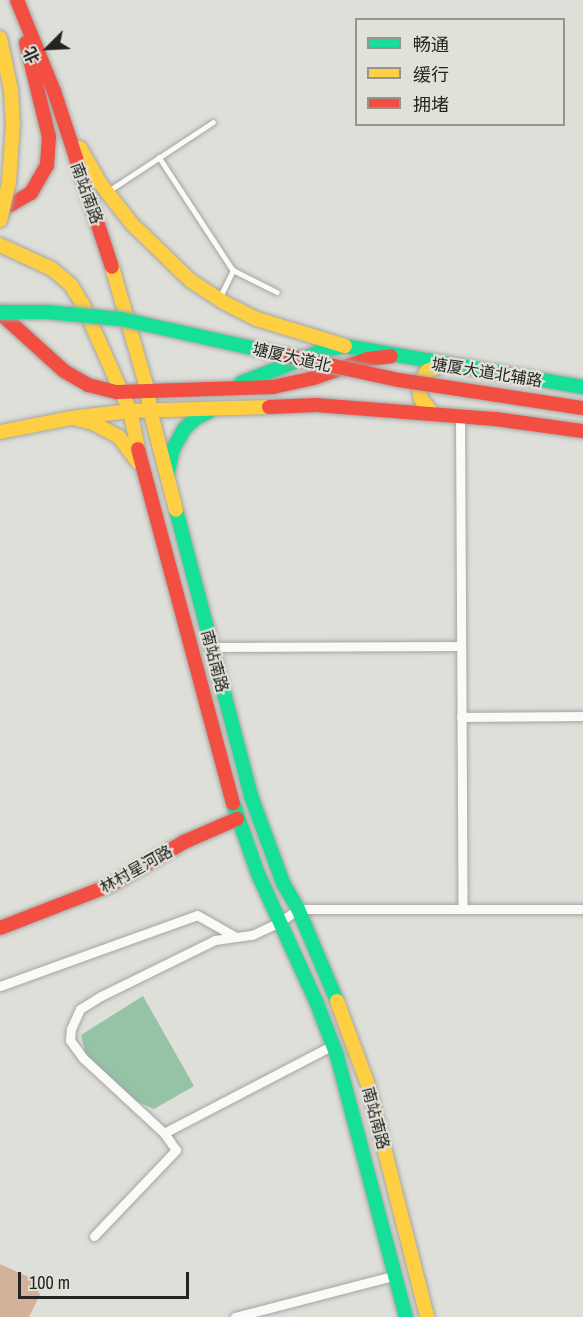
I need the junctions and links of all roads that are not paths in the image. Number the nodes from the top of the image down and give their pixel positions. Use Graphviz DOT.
graph roads {
  1 [pos="15,0"];
  2 [pos="0,38"];
  3 [pos="54,91"];
  4 [pos="213,122"];
  5 [pos="159,157"];
  6 [pos="107,192"];
  7 [pos="0,207"];
  8 [pos="0,220"];
  9 [pos="0,245"];
  10 [pos="233,270"];
  11 [pos="277,292"];
  12 [pos="219,300"];
  13 [pos="0,313"];
  14 [pos="345,346"];
  15 [pos="391,356"];
  16 [pos="442,365"];
  17 [pos="229,387"];
  18 [pos="583,387"];
  19 [pos="123,392"];
  20 [pos="148,392"];
  21 [pos="221,408"];
  22 [pos="583,408"];
  23 [pos="150,410"];
  24 [pos="130,411"];
  25 [pos="433,414"];
  26 [pos="460,416"];
  27 [pos="71,418"];
  28 [pos="583,431"];
  29 [pos="0,432"];
  30 [pos="144,472"];
  31 [pos="168,479"];
  32 [pos="461,646"];
  33 [pos="211,647"];
  34 [pos="583,716"];
  35 [pos="461,717"];
  36 [pos="237,819"];
  37 [pos="298,909"];
  38 [pos="463,909"];
  39 [pos="583,909"];
  40 [pos="280,922"];
  41 [pos="0,928"];
  42 [pos="236,937"];
  43 [pos="0,986"];
  44 [pos="333,1045"];
  45 [pos="164,1133"];
  46 [pos="94,1236"];
  47 [pos="396,1275"];
  48 [pos="235,1317"];
  49 [pos="406,1317"];
  50 [pos="427,1317"];
  1 -- 3 [label="main road, 南站南路"];
  1 -- 7 [label="main road"];
  2 -- 8 [label="main road, bridge"];
  3 -- 6 [label="main road"];
  3 -- 20 [label="main road, 南站南路"];
  4 -- 5 [label="lane"];
  5 -- 6 [label="lane"];
  5 -- 10 [label="lane"];
  6 -- 12 [label="main road"];
  9 -- 19 [label="main road, 南站南路"];
  10 -- 11 [label="lane"];
  10 -- 12 [label="lane"];
  12 -- 14 [label="main road"];
  13 -- 19 [label="main road, 塘厦大道北辅路"];
  13 -- 22 [label="main road, 塘厦大道北, bridge"];
  14 -- 15 [label="main road, 塘厦大道北辅路"];
  14 -- 17 [label="main road, 塘厦大道北辅路"];
  15 -- 16 [label="main road, 塘厦大道北辅路"];
  15 -- 17 [label="main road, 塘厦大道北辅路"];
  16 -- 18 [label="main road, 塘厦大道北辅路"];
  16 -- 25 [label="main road"];
  17 -- 20 [label="main road, 塘厦大道北辅路"];
  19 -- 20 [label="main road, 塘厦大道北辅路"];
  19 -- 24 [label="main road, 南站南路"];
  20 -- 23 [label="main road, 南站南路"];
  21 -- 23 [label="main road"];
  21 -- 25 [label="main road"];
  21 -- 31 [label="main road"];
  23 -- 24 [label="main road"];
  23 -- 31 [label="main road, 南站南路"];
  24 -- 27 [label="main road"];
  24 -- 30 [label="main road, 南站南路"];
  25 -- 26 [label="main road"];
  26 -- 28 [label="main road"];
  26 -- 32 [label="street"];
  27 -- 29 [label="main road"];
  27 -- 30 [label="main road"];
  30 -- 36 [label="main road, 南站南路"];
  31 -- 33 [label="main road, 南站南路"];
  32 -- 33 [label="street"];
  32 -- 35 [label="street"];
  33 -- 37 [label="main road, 南站南路"];
  34 -- 35 [label="street"];
  35 -- 38 [label="street"];
  36 -- 40 [label="main road, 南站南路"];
  36 -- 41 [label="main road, 林村星河路"];
  37 -- 38 [label="street"];
  37 -- 40 [label="street"];
  37 -- 50 [label="main road, 南站南路"];
  38 -- 39 [label="street"];
  40 -- 42 [label="street"];
  40 -- 44 [label="main road, 南站南路"];
  42 -- 43 [label="street"];
  42 -- 45 [label="street"];
  44 -- 45 [label="street"];
  44 -- 47 [label="main road, 南站南路"];
  45 -- 46 [label="street"];
  47 -- 48 [label="street"];
  47 -- 49 [label="main road, 南站南路"];
}
